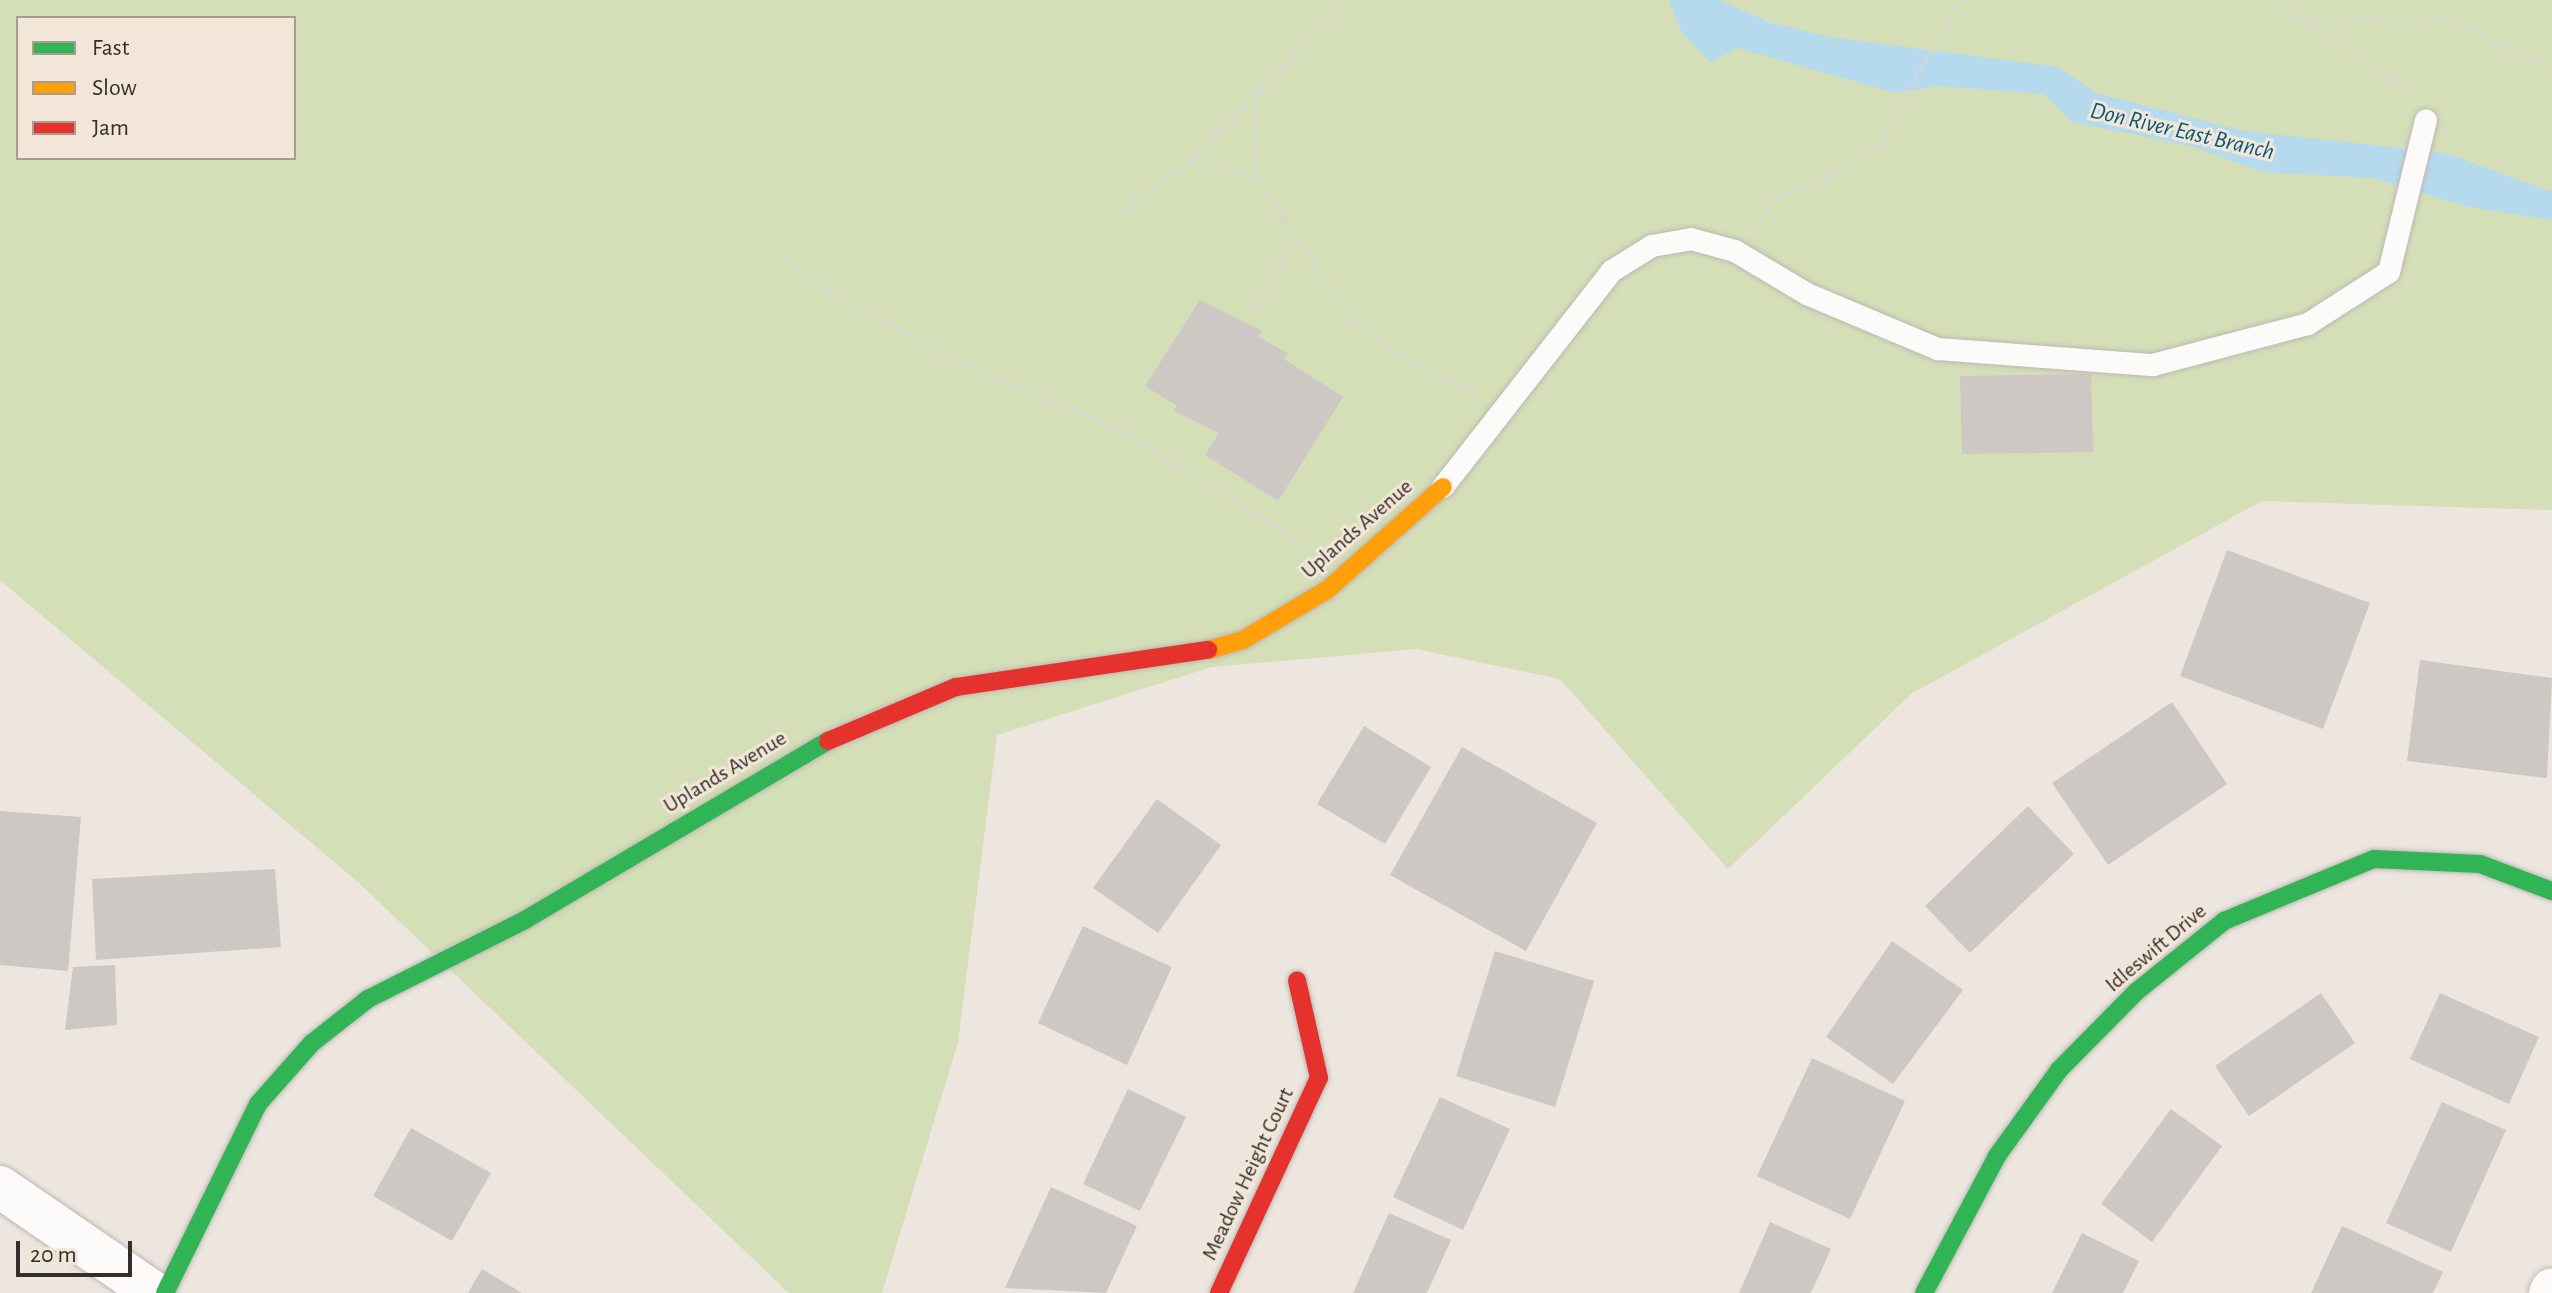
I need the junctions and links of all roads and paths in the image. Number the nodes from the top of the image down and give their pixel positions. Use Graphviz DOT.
graph roads {
  1 [pos="1345,0"];
  2 [pos="1959,0"];
  3 [pos="2276,0"];
  4 [pos="2313,20"];
  5 [pos="2552,68"];
  6 [pos="1257,88"];
  7 [pos="2426,120"];
  8 [pos="1190,161"];
  9 [pos="1254,176"];
  10 [pos="1124,211"];
  11 [pos="1296,238"];
  12 [pos="1735,251"];
  13 [pos="785,259"];
  14 [pos="1253,307"];
  15 [pos="1503,409"];
  16 [pos="1443,487"];
  17 [pos="1346,573"];
  18 [pos="2552,891"];
  19 [pos="1297,980"];
  20 [pos="0,1187"];
  21 [pos="154,1293"];
  22 [pos="165,1293"];
  23 [pos="1219,1293"];
  24 [pos="1924,1293"];
  1 -- 6 [label="path"];
  2 -- 12 [label="path"];
  3 -- 4 [label="path"];
  4 -- 5 [label="path"];
  4 -- 7 [label="path"];
  6 -- 8 [label="path"];
  6 -- 9 [label="path"];
  7 -- 12 [label="lane"];
  8 -- 9 [label="path"];
  8 -- 10 [label="path"];
  9 -- 11 [label="path"];
  11 -- 14 [label="path"];
  11 -- 15 [label="path"];
  12 -- 15 [label="lane"];
  13 -- 17 [label="path"];
  15 -- 16 [label="lane"];
  16 -- 17 [label="street, Uplands Avenue"];
  17 -- 22 [label="street, Uplands Avenue"];
  18 -- 24 [label="street, Idleswift Drive"];
  19 -- 23 [label="street, Meadow Height Court"];
  20 -- 21 [label="street"];
}
